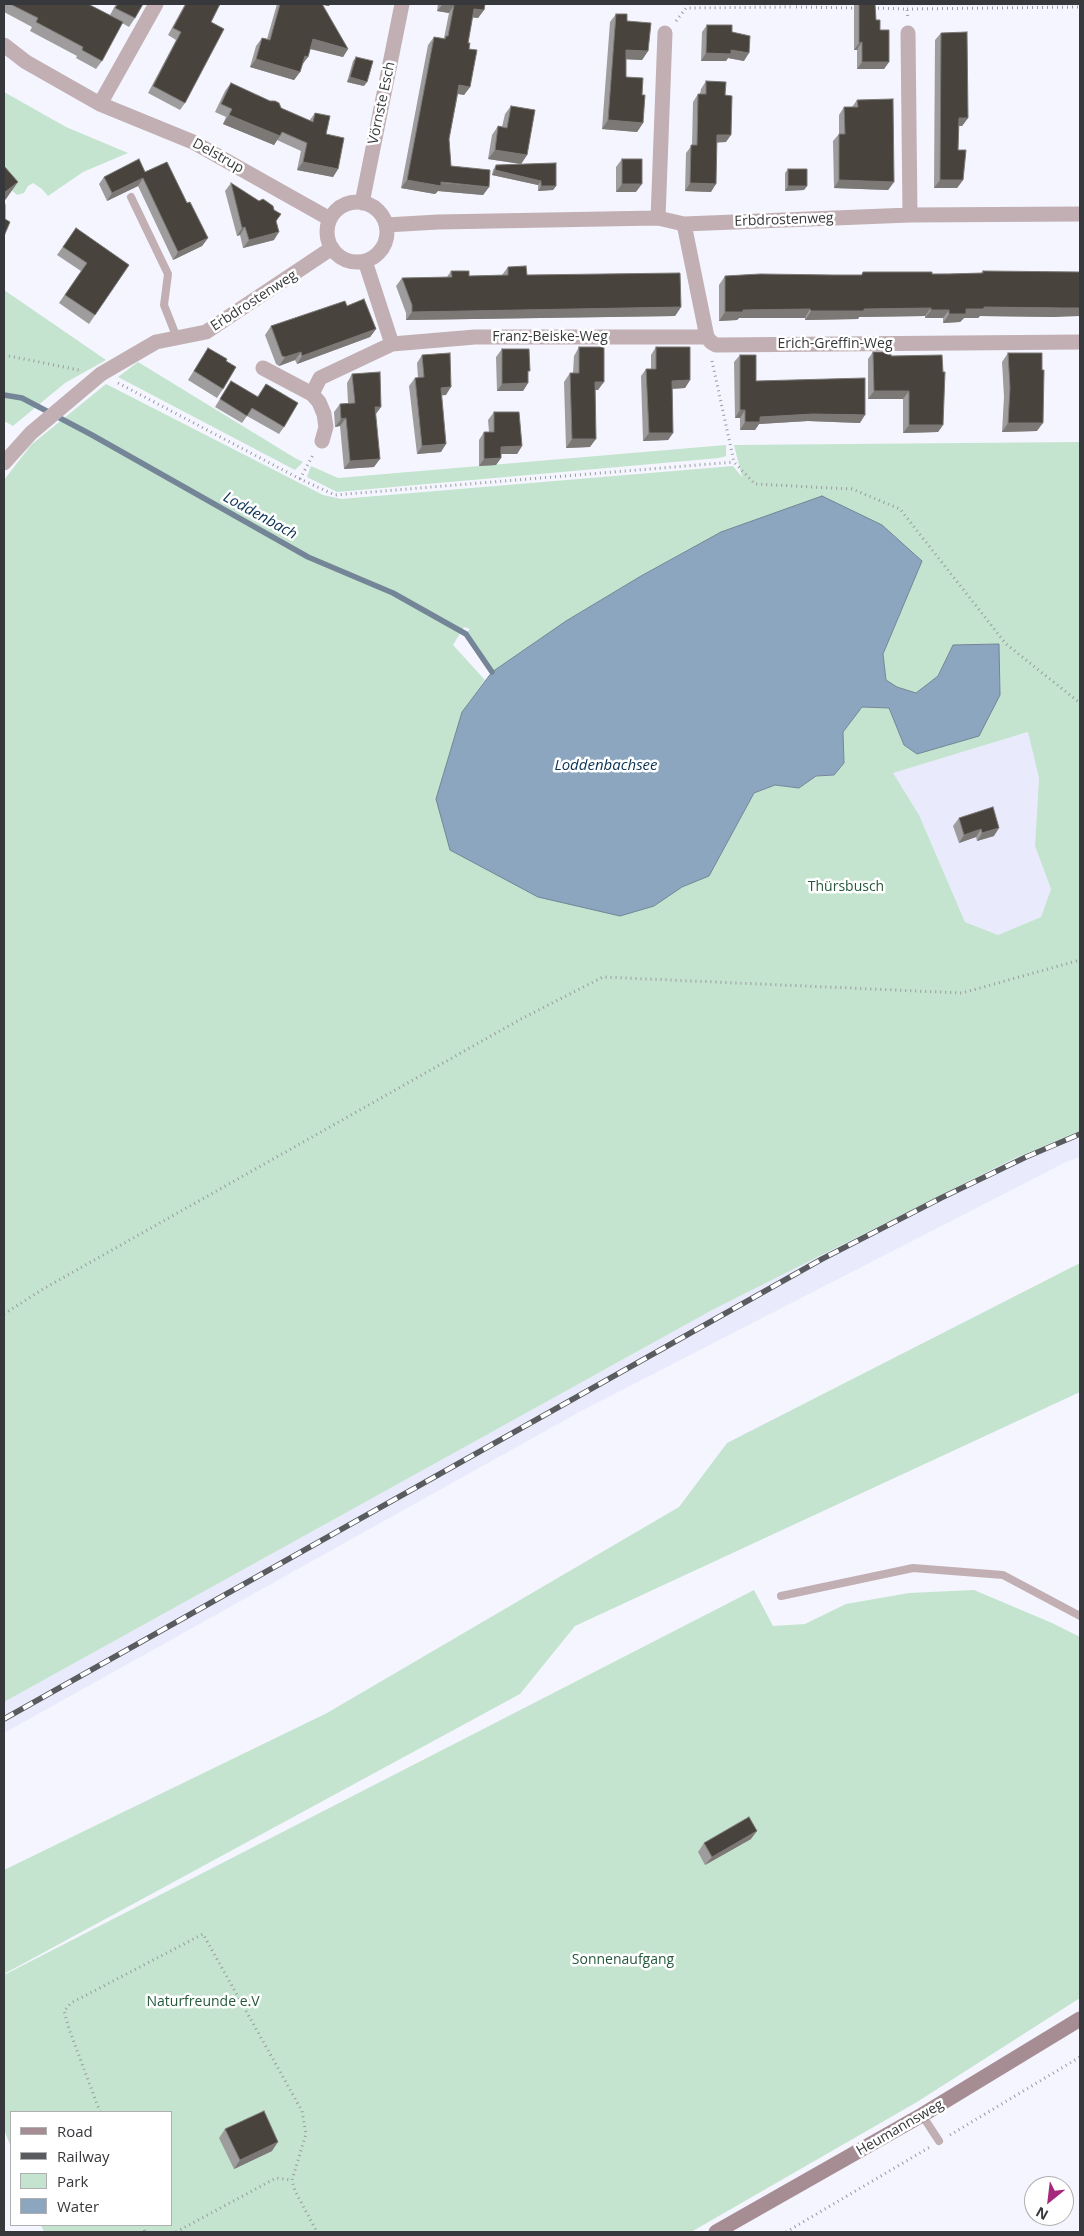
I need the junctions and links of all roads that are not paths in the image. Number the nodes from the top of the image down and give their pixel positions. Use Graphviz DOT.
graph roads {
  1 [pos="156,4"];
  2 [pos="402,4"];
  3 [pos="665,33"];
  4 [pos="908,33"];
  5 [pos="4,45"];
  6 [pos="100,104"];
  7 [pos="131,197"];
  8 [pos="362,202"];
  9 [pos="1080,214"];
  10 [pos="910,215"];
  11 [pos="658,218"];
  12 [pos="330,219"];
  13 [pos="684,224"];
  14 [pos="386,225"];
  15 [pos="332,248"];
  16 [pos="365,261"];
  17 [pos="178,338"];
  18 [pos="709,339"];
  19 [pos="1080,342"];
  20 [pos="392,344"];
  21 [pos="263,368"];
  22 [pos="312,394"];
  23 [pos="322,441"];
  24 [pos="4,463"];
  25 [pos="781,1596"];
  26 [pos="1080,1616"];
  27 [pos="1080,2019"];
  28 [pos="922,2115"];
  29 [pos="939,2141"];
  30 [pos="716,2232"];
  1 -- 6 [label="street"];
  2 -- 8 [label="street, Vörnste Esch"];
  3 -- 11 [label="street"];
  4 -- 10 [label="street"];
  5 -- 6 [label="street, Delstrup"];
  6 -- 12 [label="street, Delstrup"];
  7 -- 17 [label="lane"];
  8 -- 12 [label="street"];
  8 -- 14 [label="street"];
  9 -- 10 [label="street, Erbdrostenweg"];
  10 -- 13 [label="street, Erbdrostenweg"];
  11 -- 13 [label="street, Erbdrostenweg"];
  11 -- 14 [label="street, Erbdrostenweg"];
  12 -- 15 [label="street"];
  13 -- 18 [label="street"];
  14 -- 16 [label="street"];
  15 -- 16 [label="street"];
  15 -- 17 [label="street, Erbdrostenweg"];
  16 -- 20 [label="street"];
  17 -- 24 [label="street, Erbdrostenweg"];
  18 -- 19 [label="street, Erich-Greffin-Weg"];
  18 -- 20 [label="street, Franz-Beiske-Weg"];
  20 -- 22 [label="street, Franz-Beiske-Weg"];
  21 -- 22 [label="street"];
  22 -- 23 [label="street"];
  25 -- 26 [label="lane"];
  27 -- 28 [label="street, Heumannsweg"];
  28 -- 29 [label="lane"];
  28 -- 30 [label="street, Heumannsweg"];
}
